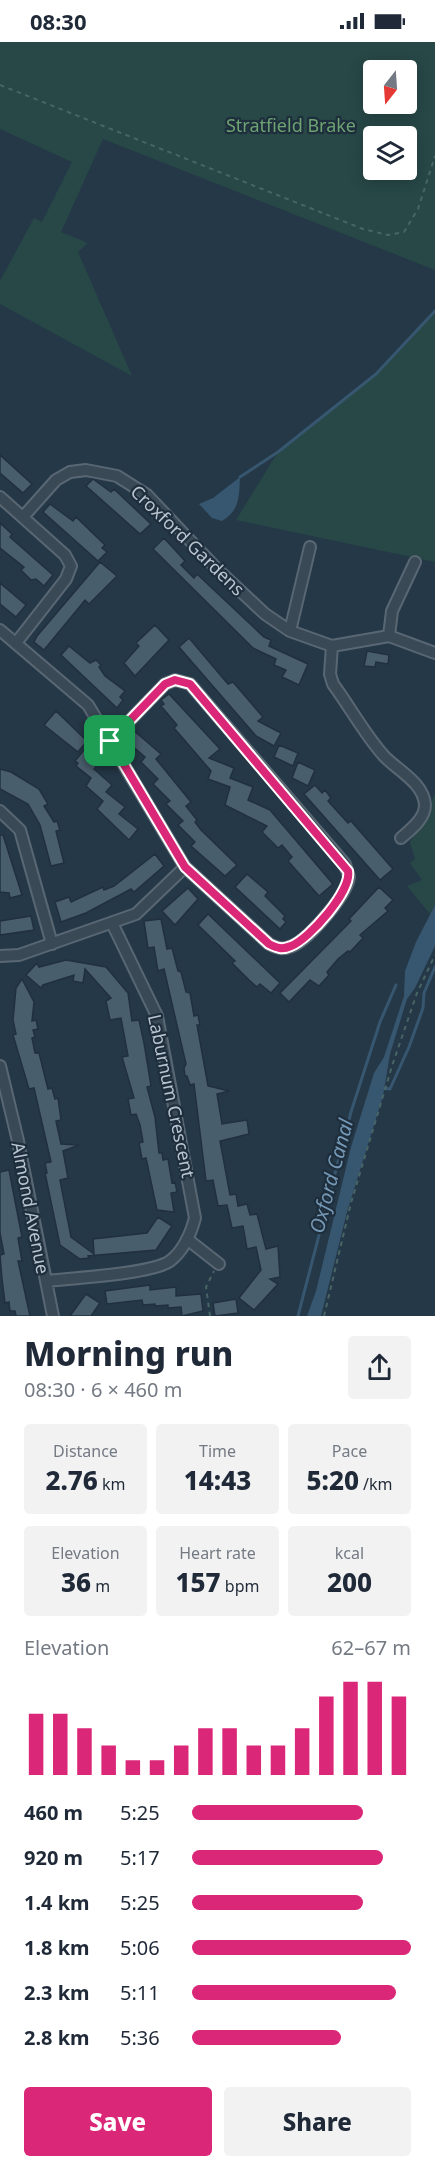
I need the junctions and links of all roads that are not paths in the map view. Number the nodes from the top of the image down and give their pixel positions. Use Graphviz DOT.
graph roads {
  1 [pos="0,497"];
  2 [pos="23,517"];
  3 [pos="310,547"];
  4 [pos="415,562"];
  5 [pos="0,630"];
  6 [pos="290,631"];
  7 [pos="389,636"];
  8 [pos="16,643"];
  9 [pos="332,646"];
  10 [pos="435,653"];
  11 [pos="110,741"];
  12 [pos="0,811"];
  13 [pos="401,838"];
  14 [pos="185,867"];
  15 [pos="112,923"];
  16 [pos="52,944"];
  17 [pos="0,956"];
  18 [pos="0,1066"];
  19 [pos="187,1239"];
  20 [pos="219,1264"];
  21 [pos="46,1281"];
  22 [pos="53,1316"];
  1 -- 2 [label="street"];
  2 -- 6 [label="street, Croxford Gardens"];
  2 -- 8 [label="street"];
  3 -- 6 [label="street"];
  4 -- 7 [label="street"];
  5 -- 8 [label="street"];
  6 -- 9 [label="street, Croxford Gardens"];
  7 -- 9 [label="street, Croxford Gardens"];
  7 -- 10 [label="street"];
  8 -- 11 [label="street"];
  9 -- 13 [label="street"];
  11 -- 14 [label="street"];
  11 -- 14 [label="street"];
  12 -- 16 [label="street"];
  14 -- 15 [label="street"];
  15 -- 16 [label="street"];
  15 -- 19 [label="street, Laburnum Crescent"];
  16 -- 17 [label="street"];
  18 -- 21 [label="street, Almond Avenue"];
  19 -- 20 [label="street"];
  19 -- 21 [label="street, Laburnum Crescent"];
  21 -- 22 [label="street, Almond Avenue"];
}
